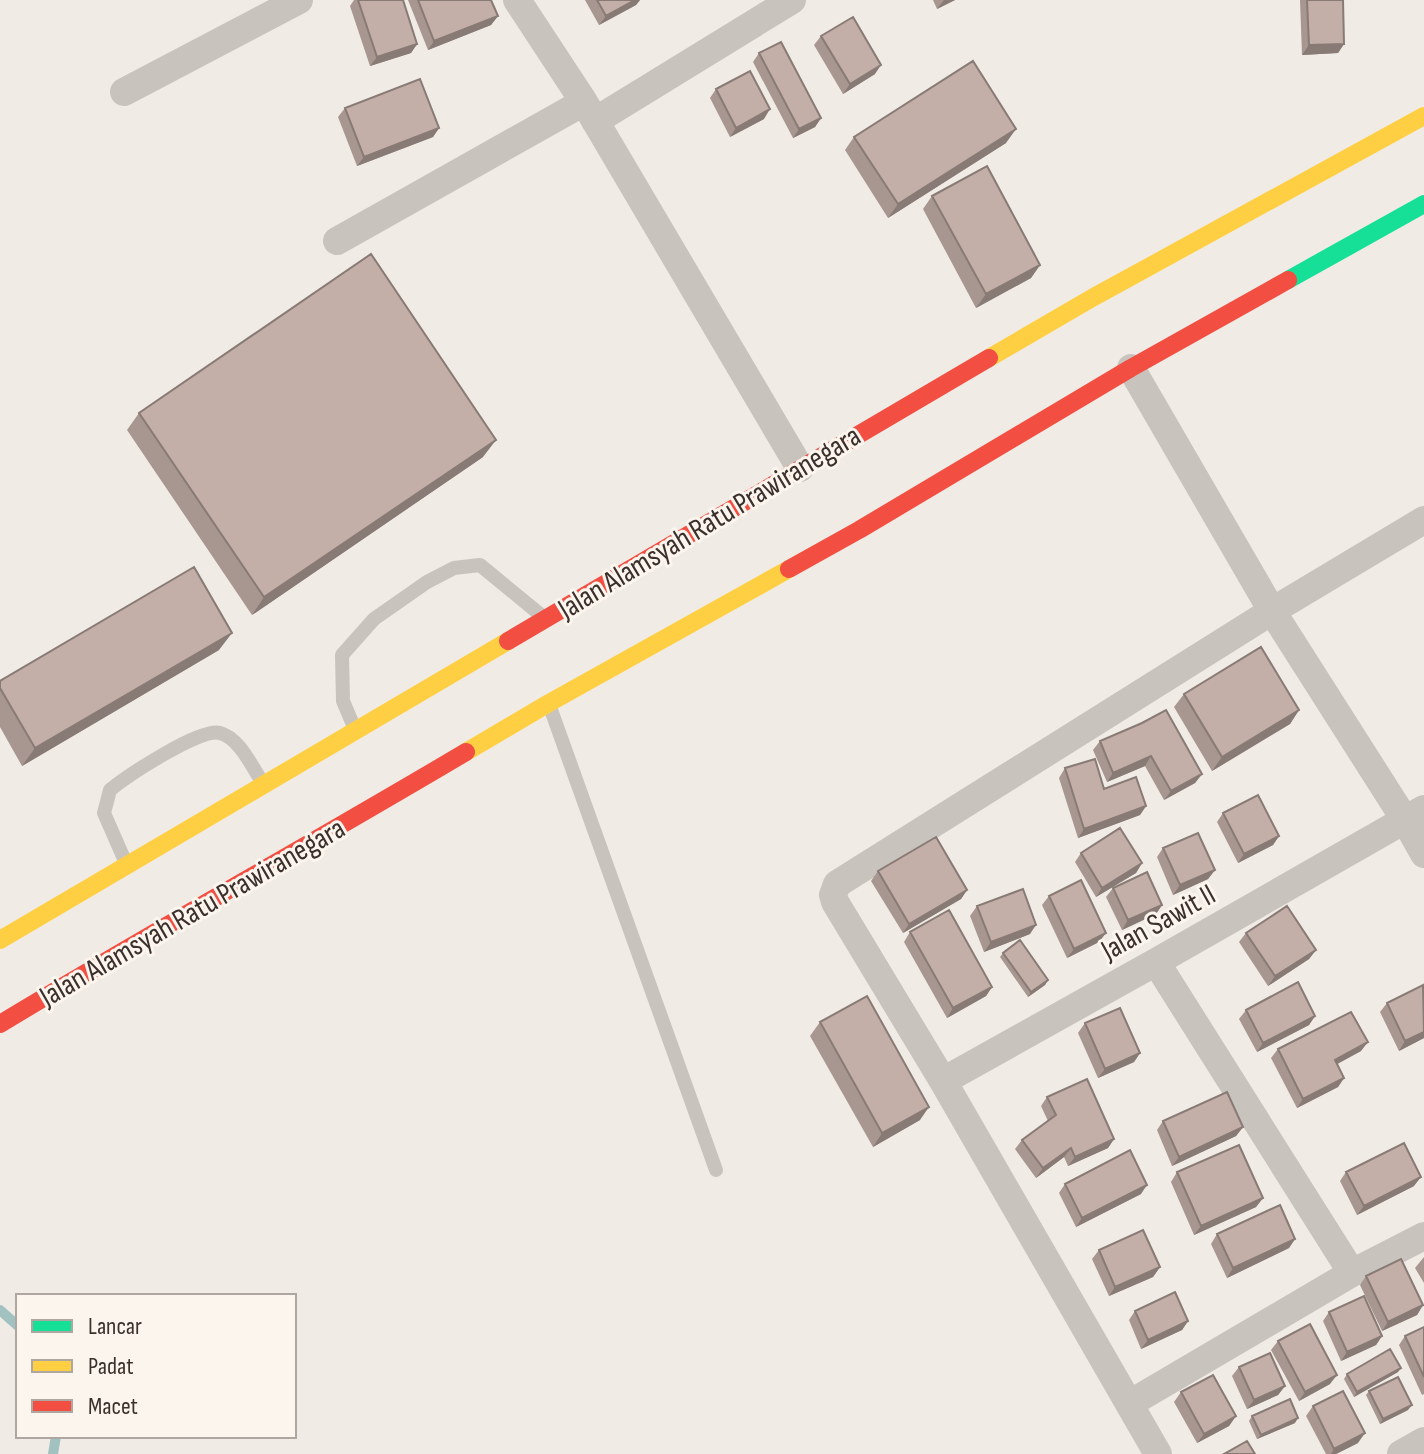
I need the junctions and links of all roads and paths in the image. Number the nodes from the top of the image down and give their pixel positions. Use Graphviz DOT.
graph roads {
  1 [pos="299,0"];
  2 [pos="517,0"];
  3 [pos="792,0"];
  4 [pos="124,92"];
  5 [pos="589,111"];
  6 [pos="1424,116"];
  7 [pos="1424,204"];
  8 [pos="337,241"];
  9 [pos="1131,368"];
  10 [pos="800,468"];
  11 [pos="1424,520"];
  12 [pos="1272,611"];
  13 [pos="545,619"];
  14 [pos="549,703"];
  15 [pos="356,731"];
  16 [pos="264,784"];
  17 [pos="1415,815"];
  18 [pos="1424,854"];
  19 [pos="127,865"];
  20 [pos="0,940"];
  21 [pos="1156,962"];
  22 [pos="0,1024"];
  23 [pos="943,1081"];
  24 [pos="716,1170"];
  25 [pos="1424,1236"];
  26 [pos="1352,1273"];
  27 [pos="1129,1404"];
  28 [pos="1424,1441"];
  29 [pos="1158,1454"];
  30 [pos="1401,1454"];
  1 -- 4 [label="street"];
  2 -- 5 [label="street"];
  3 -- 5 [label="street"];
  5 -- 8 [label="street"];
  5 -- 10 [label="street"];
  6 -- 10 [label="highway, Jalan Alamsyah Ratu Prawiranegara"];
  7 -- 9 [label="highway, Jalan Alamsyah Ratu Prawiranegara"];
  9 -- 12 [label="street"];
  9 -- 14 [label="highway, Jalan Alamsyah Ratu Prawiranegara"];
  10 -- 13 [label="highway, Jalan Alamsyah Ratu Prawiranegara"];
  11 -- 12 [label="street"];
  12 -- 17 [label="street"];
  12 -- 23 [label="street"];
  13 -- 15 [label="highway, Jalan Alamsyah Ratu Prawiranegara"];
  13 -- 15 [label="lane"];
  14 -- 22 [label="highway, Jalan Alamsyah Ratu Prawiranegara"];
  14 -- 24 [label="lane"];
  15 -- 16 [label="highway, Jalan Alamsyah Ratu Prawiranegara"];
  16 -- 19 [label="highway, Jalan Alamsyah Ratu Prawiranegara"];
  16 -- 19 [label="lane"];
  17 -- 18 [label="street"];
  17 -- 21 [label="street, Jalan Sawit II"];
  19 -- 20 [label="highway, Jalan Alamsyah Ratu Prawiranegara"];
  21 -- 23 [label="street, Jalan Sawit II"];
  21 -- 26 [label="street"];
  23 -- 27 [label="street"];
  25 -- 26 [label="street"];
  26 -- 27 [label="street"];
  27 -- 29 [label="street"];
  28 -- 30 [label="street"];
}
